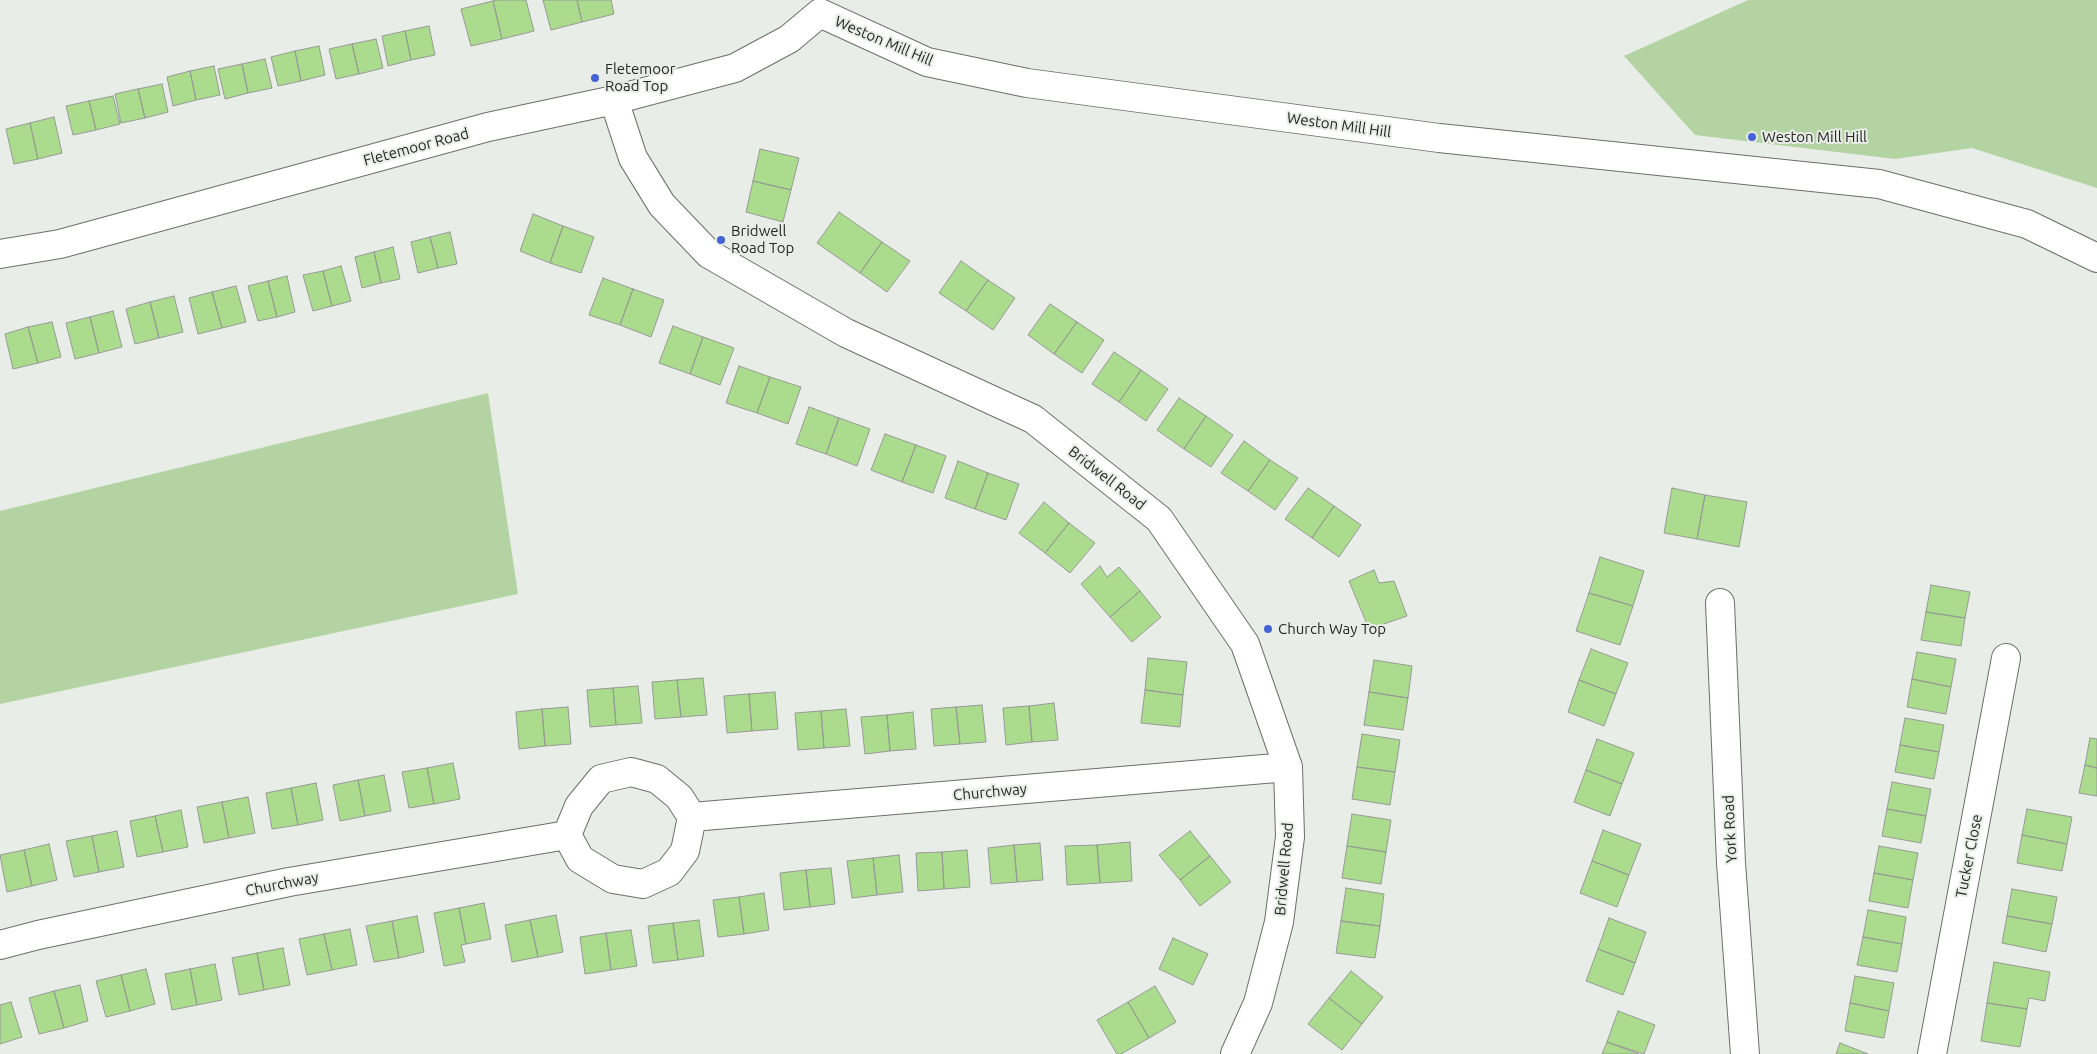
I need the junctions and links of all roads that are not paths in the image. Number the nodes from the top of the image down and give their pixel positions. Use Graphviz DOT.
graph roads {
  1 [pos="817,7"];
  2 [pos="614,100"];
  3 [pos="0,254"];
  4 [pos="2097,258"];
  5 [pos="1720,603"];
  6 [pos="2006,658"];
  7 [pos="1288,768"];
  8 [pos="692,817"];
  9 [pos="567,835"];
  10 [pos="0,946"];
  11 [pos="1235,1054"];
  12 [pos="1745,1054"];
  13 [pos="1932,1054"];
  1 -- 2 [label="street, Fletemoor Road"];
  1 -- 4 [label="street, Weston Mill Hill"];
  2 -- 3 [label="street, Fletemoor Road"];
  2 -- 7 [label="street, Bridwell Road"];
  5 -- 12 [label="street, York Road"];
  6 -- 13 [label="street, Tucker Close"];
  7 -- 8 [label="street, Churchway"];
  7 -- 11 [label="street, Bridwell Road"];
  8 -- 9 [label="street"];
  8 -- 9 [label="street"];
  9 -- 10 [label="street, Churchway"];
}
